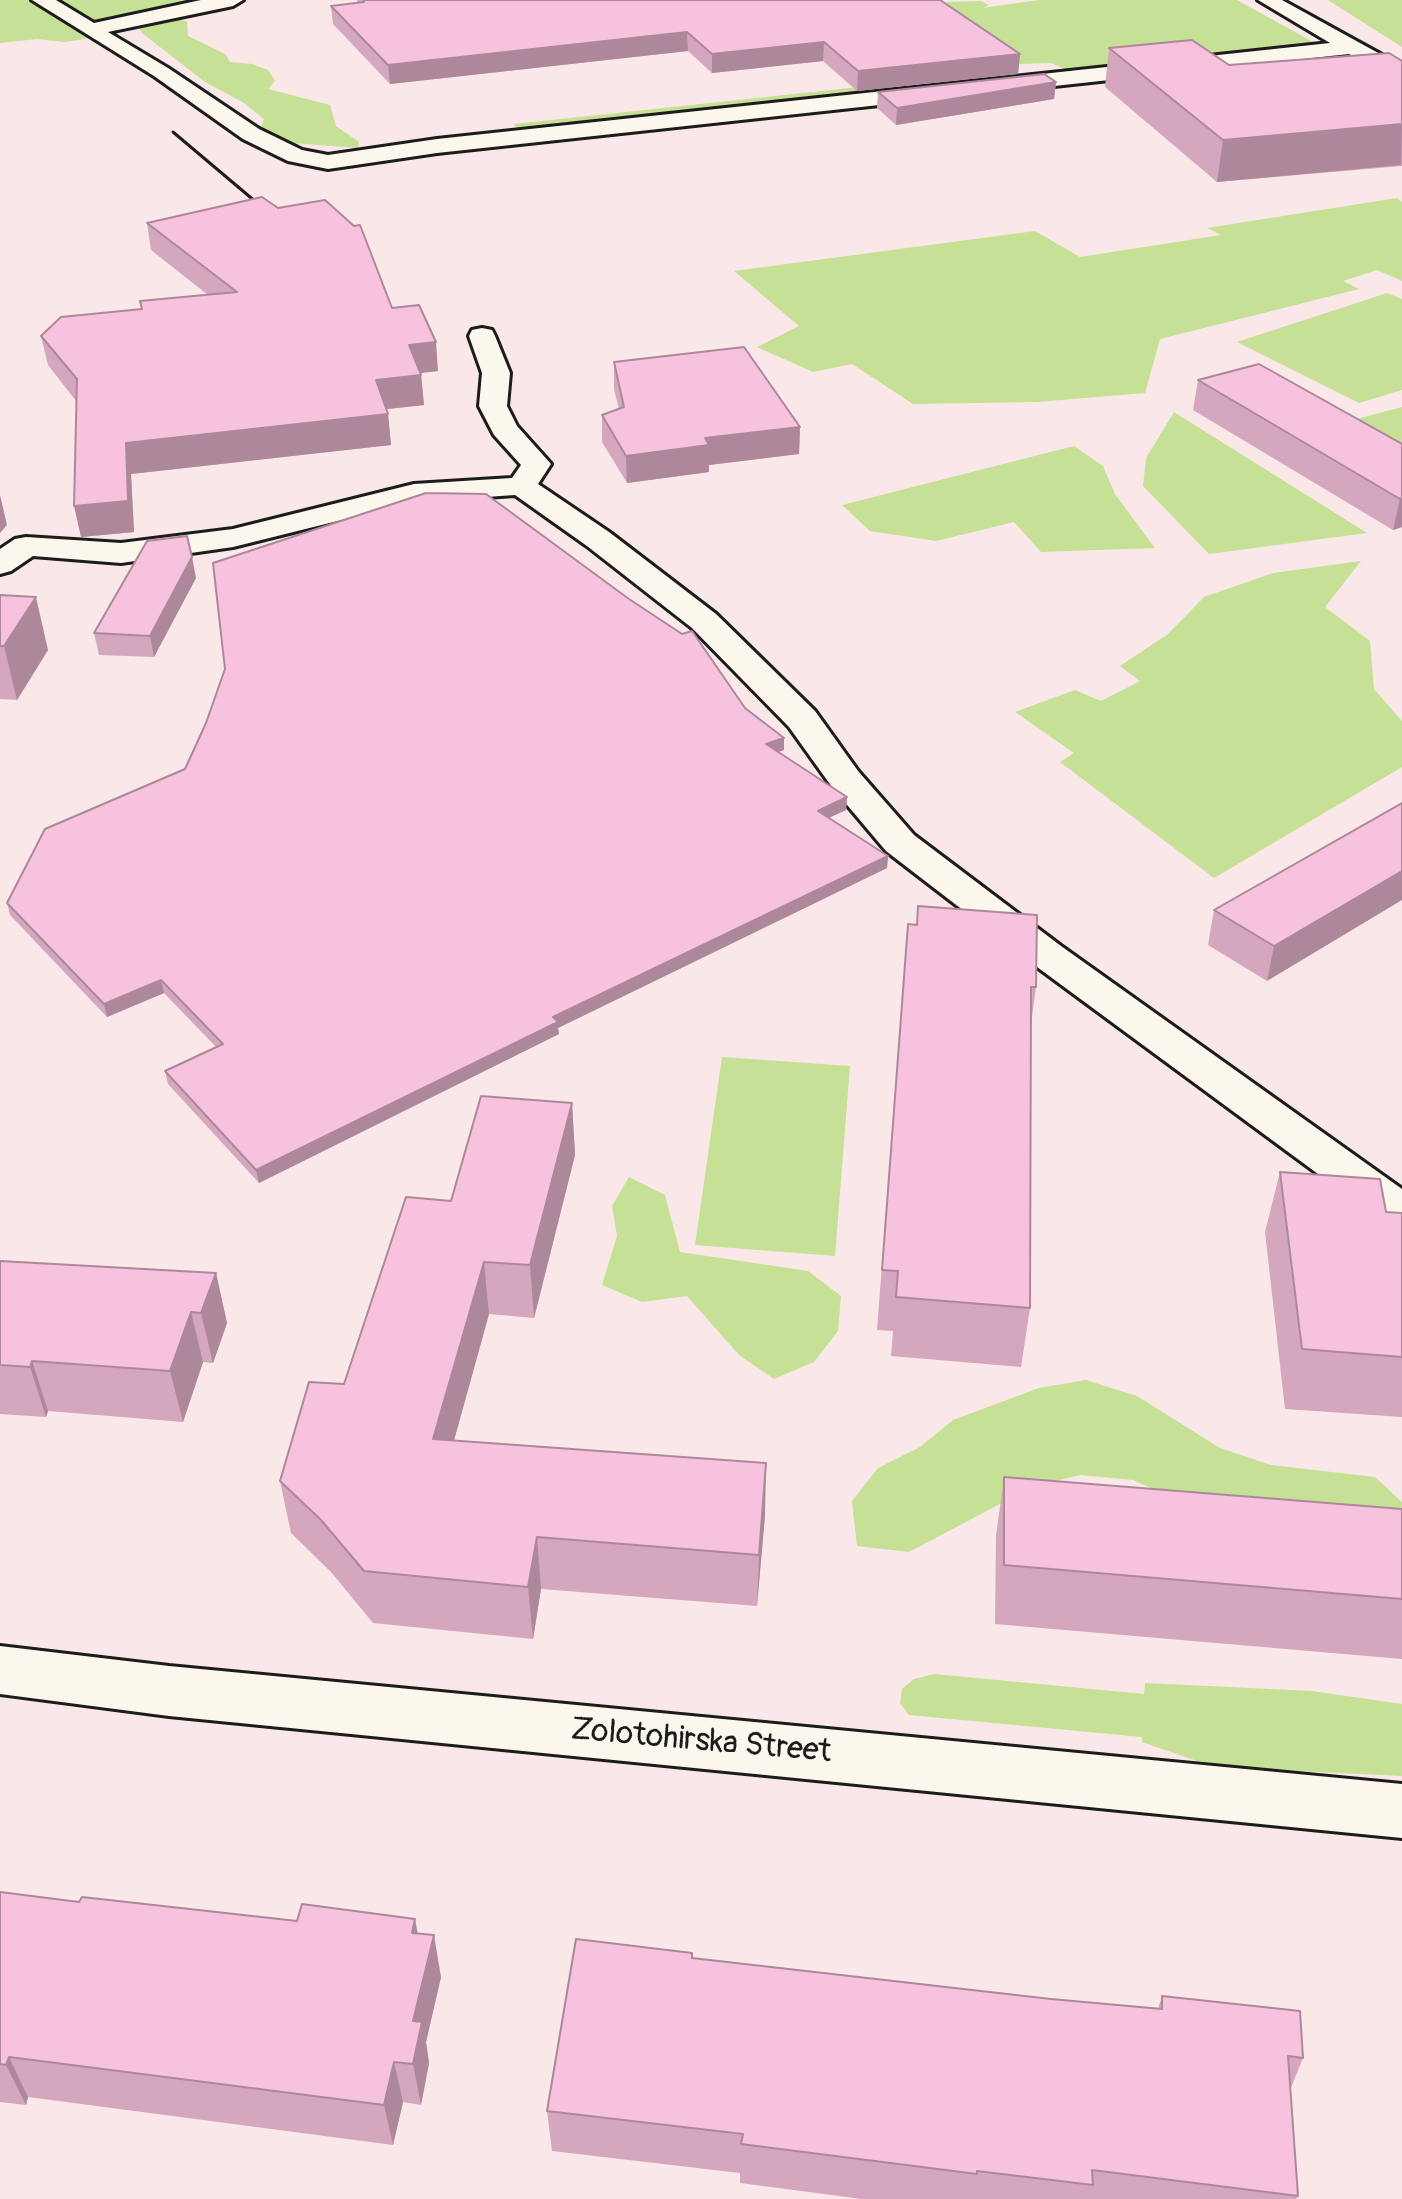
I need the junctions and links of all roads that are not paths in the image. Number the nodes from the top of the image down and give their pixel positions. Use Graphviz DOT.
graph roads {
  1 [pos="42,0"];
  2 [pos="233,0"];
  3 [pos="1268,0"];
  4 [pos="93,30"];
  5 [pos="1353,47"];
  6 [pos="1402,75"];
  7 [pos="482,336"];
  8 [pos="521,486"];
  9 [pos="0,564"];
  10 [pos="1402,1212"];
  11 [pos="0,1670"];
  12 [pos="1402,1811"];
  1 -- 4 [label="street"];
  2 -- 4 [label="street"];
  3 -- 5 [label="street"];
  4 -- 5 [label="street"];
  5 -- 6 [label="street"];
  7 -- 8 [label="street"];
  8 -- 9 [label="street"];
  8 -- 10 [label="street"];
  11 -- 12 [label="street, Zolotohirska Street"];
}
